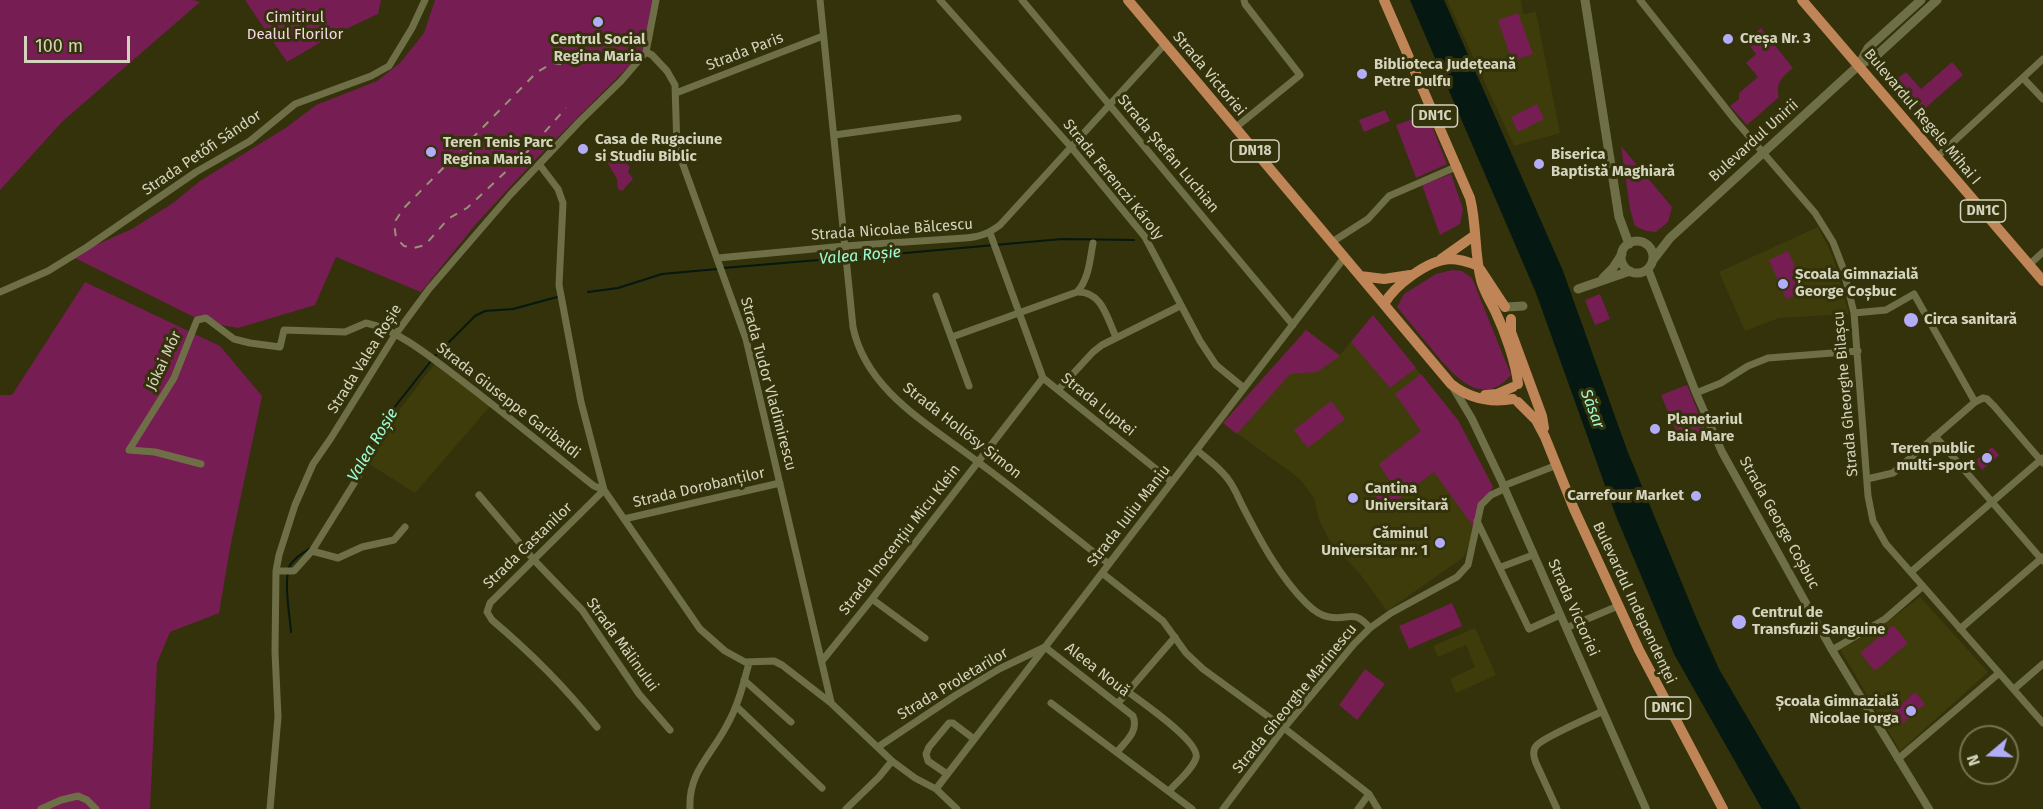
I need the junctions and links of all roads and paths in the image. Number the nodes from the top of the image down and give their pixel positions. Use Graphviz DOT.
graph roads {
  1 [pos="425,0"];
  2 [pos="656,0"];
  3 [pos="820,0"];
  4 [pos="940,0"];
  5 [pos="1022,0"];
  6 [pos="1128,0"];
  7 [pos="1244,0"];
  8 [pos="1384,0"];
  9 [pos="1585,0"];
  10 [pos="1640,0"];
  11 [pos="1802,0"];
  12 [pos="1921,0"];
  13 [pos="1937,0"];
  14 [pos="823,36"];
  15 [pos="1165,44"];
  16 [pos="646,52"];
  17 [pos="2043,59"];
  18 [pos="1859,65"];
  19 [pos="2023,78"];
  20 [pos="676,93"];
  21 [pos="2043,99"];
  22 [pos="1110,105"];
  23 [pos="957,118"];
  24 [pos="1235,128"];
  25 [pos="834,135"];
  26 [pos="1071,147"];
  27 [pos="1764,152"];
  28 [pos="1936,158"];
  29 [pos="539,164"];
  30 [pos="1458,166"];
  31 [pos="990,233"];
  32 [pos="1475,235"];
  33 [pos="1670,238"];
  34 [pos="1332,242"];
  35 [pos="1643,242"];
  36 [pos="1093,243"];
  37 [pos="1629,244"];
  38 [pos="2043,252"];
  39 [pos="1622,253"];
  40 [pos="846,254"];
  41 [pos="1344,258"];
  42 [pos="1653,260"];
  43 [pos="719,261"];
  44 [pos="1438,261"];
  45 [pos="2029,264"];
  46 [pos="1478,266"];
  47 [pos="1648,269"];
  48 [pos="1630,271"];
  49 [pos="1413,274"];
  50 [pos="1360,276"];
  51 [pos="1601,280"];
  52 [pos="2043,281"];
  53 [pos="1578,289"];
  54 [pos="1077,291"];
  55 [pos="0,292"];
  56 [pos="936,296"];
  57 [pos="1384,304"];
  58 [pos="1180,306"];
  59 [pos="1522,306"];
  60 [pos="1018,312"];
  61 [pos="1854,313"];
  62 [pos="1505,314"];
  63 [pos="1293,325"];
  64 [pos="395,335"];
  65 [pos="952,337"];
  66 [pos="1116,338"];
  67 [pos="1858,351"];
  68 [pos="1430,357"];
  69 [pos="1043,378"];
  70 [pos="1451,384"];
  71 [pos="969,386"];
  72 [pos="1244,388"];
  73 [pos="1058,390"];
  74 [pos="1515,393"];
  75 [pos="1696,393"];
  76 [pos="1479,399"];
  77 [pos="1975,402"];
  78 [pos="1542,416"];
  79 [pos="1472,419"];
  80 [pos="1935,436"];
  81 [pos="1545,437"];
  82 [pos="1197,450"];
  83 [pos="978,461"];
  84 [pos="2042,461"];
  85 [pos="201,464"];
  86 [pos="1557,465"];
  87 [pos="358,477"];
  88 [pos="1867,479"];
  89 [pos="1172,482"];
  90 [pos="780,483"];
  91 [pos="1503,487"];
  92 [pos="604,490"];
  93 [pos="479,495"];
  94 [pos="1992,502"];
  95 [pos="624,519"];
  96 [pos="1477,521"];
  97 [pos="405,527"];
  98 [pos="312,551"];
  99 [pos="1533,555"];
  100 [pos="2042,559"];
  101 [pos="534,560"];
  102 [pos="1109,564"];
  103 [pos="1501,567"];
  104 [pos="276,571"];
  105 [pos="1911,572"];
  106 [pos="1102,573"];
  107 [pos="1923,586"];
  108 [pos="872,599"];
  109 [pos="1618,606"];
  110 [pos="1560,615"];
  111 [pos="1370,628"];
  112 [pos="1566,628"];
  113 [pos="1959,629"];
  114 [pos="1175,637"];
  115 [pos="925,638"];
  116 [pos="1045,647"];
  117 [pos="1832,650"];
  118 [pos="822,661"];
  119 [pos="749,663"];
  120 [pos="2043,664"];
  121 [pos="1998,674"];
  122 [pos="744,680"];
  123 [pos="2014,689"];
  124 [pos="1127,690"];
  125 [pos="831,703"];
  126 [pos="1051,703"];
  127 [pos="1118,703"];
  128 [pos="736,706"];
  129 [pos="1603,711"];
  130 [pos="791,722"];
  131 [pos="2043,723"];
  132 [pos="597,727"];
  133 [pos="1284,728"];
  134 [pos="670,730"];
  135 [pos="974,739"];
  136 [pos="878,747"];
  137 [pos="1117,752"];
  138 [pos="1898,759"];
  139 [pos="892,761"];
  140 [pos="947,774"];
  141 [pos="822,788"];
  142 [pos="936,789"];
  143 [pos="1169,791"];
  144 [pos="1369,794"];
  145 [pos="41,809"];
  146 [pos="96,809"];
  147 [pos="270,809"];
  148 [pos="690,809"];
  149 [pos="846,809"];
  150 [pos="957,809"];
  151 [pos="1192,809"];
  152 [pos="1223,809"];
  153 [pos="1358,809"];
  154 [pos="1378,809"];
  155 [pos="1557,809"];
  156 [pos="1646,809"];
  157 [pos="1723,809"];
  158 [pos="1929,809"];
  1 -- 55 [label="street, Strada Petőfi Sándor"];
  2 -- 16 [label="street, Strada Valea Roșie"];
  3 -- 14 [label="street, Strada Hollósy Simon"];
  4 -- 26 [label="street, Strada Ferenczi Károly"];
  5 -- 22 [label="street, Strada Ștefan Luchian"];
  6 -- 15 [label="main road, Strada Victoriei / DN18"];
  7 -- 24 [label="street"];
  8 -- 30 [label="main road, Bulevardul Independenței / DN1C"];
  9 -- 37 [label="main road"];
  10 -- 27 [label="street, Strada Gheorghe Bilașcu"];
  11 -- 18 [label="main road, Bulevardul Regele Mihai I / DN1C"];
  12 -- 18 [label="main road, Bulevardul Unirii"];
  13 -- 18 [label="main road, Bulevardul Unirii"];
  14 -- 20 [label="street, Strada Paris"];
  14 -- 25 [label="street, Strada Hollósy Simon"];
  15 -- 22 [label="street, Strada Nicolae Bălcescu"];
  15 -- 24 [label="main road, Strada Victoriei / DN18"];
  16 -- 20 [label="street, Strada Tudor Vladimirescu"];
  16 -- 29 [label="street, Strada Valea Roșie"];
  17 -- 19 [label="street"];
  18 -- 27 [label="main road, Bulevardul Unirii"];
  18 -- 28 [label="main road, Bulevardul Regele Mihai I / DN1C"];
  19 -- 21 [label="street"];
  19 -- 28 [label="street"];
  20 -- 43 [label="street, Strada Tudor Vladimirescu"];
  22 -- 26 [label="street, Strada Nicolae Bălcescu"];
  22 -- 63 [label="street, Strada Ștefan Luchian"];
  23 -- 25 [label="street"];
  24 -- 34 [label="main road, Strada Victoriei / DN18"];
  25 -- 40 [label="street, Strada Hollósy Simon"];
  26 -- 31 [label="street, Strada Nicolae Bălcescu"];
  26 -- 58 [label="street, Strada Ferenczi Károly"];
  27 -- 33 [label="main road, Bulevardul Unirii"];
  27 -- 61 [label="street, Strada Gheorghe Bilașcu"];
  28 -- 45 [label="main road, Bulevardul Regele Mihai I / DN1C"];
  29 -- 64 [label="street, Strada Valea Roșie"];
  29 -- 92 [label="street"];
  30 -- 32 [label="main road, Bulevardul Independenței / DN1C"];
  30 -- 34 [label="street"];
  31 -- 40 [label="street, Strada Nicolae Bălcescu"];
  31 -- 60 [label="street, Strada Luptei"];
  32 -- 44 [label="main road"];
  32 -- 46 [label="main road, Bulevardul Independenței / DN1C"];
  33 -- 35 [label="main road"];
  33 -- 42 [label="main road, Bulevardul Unirii"];
  34 -- 41 [label="main road, Strada Victoriei / DN18"];
  35 -- 37 [label="main road"];
  35 -- 42 [label="main road"];
  36 -- 54 [label="street"];
  37 -- 39 [label="main road"];
  38 -- 45 [label="street"];
  39 -- 48 [label="main road"];
  39 -- 51 [label="main road"];
  40 -- 43 [label="street, Strada Nicolae Bălcescu"];
  40 -- 83 [label="street, Strada Hollósy Simon"];
  41 -- 50 [label="main road, Strada Victoriei / DN18"];
  41 -- 63 [label="street, Strada Iuliu Maniu"];
  42 -- 47 [label="main road, Bulevardul Unirii"];
  43 -- 90 [label="street, Strada Tudor Vladimirescu"];
  44 -- 46 [label="main road"];
  44 -- 49 [label="main road"];
  45 -- 52 [label="main road, Bulevardul Regele Mihai I / DN1C"];
  46 -- 62 [label="main road, Bulevardul Independenței / DN1C"];
  47 -- 48 [label="main road"];
  47 -- 75 [label="street, Strada George Coșbuc"];
  48 -- 51 [label="main road"];
  49 -- 50 [label="main road"];
  49 -- 57 [label="main road"];
  50 -- 57 [label="main road, Strada Victoriei / DN18"];
  51 -- 53 [label="main road"];
  54 -- 60 [label="street"];
  54 -- 66 [label="street"];
  56 -- 65 [label="street"];
  57 -- 68 [label="main road, Strada Victoriei"];
  58 -- 66 [label="street"];
  58 -- 72 [label="street, Strada Ferenczi Károly"];
  59 -- 62 [label="main road"];
  60 -- 65 [label="street"];
  60 -- 69 [label="street, Strada Luptei"];
  61 -- 67 [label="street, Strada Gheorghe Bilașcu"];
  61 -- 77 [label="street"];
  62 -- 74 [label="main road, Bulevardul Independenței / DN1C"];
  62 -- 78 [label="main road, Bulevardul Independenței / DN1C"];
  63 -- 72 [label="street, Strada Iuliu Maniu"];
  64 -- 85 [label="street, Jókai Mór"];
  64 -- 92 [label="street, Strada Giuseppe Garibaldi"];
  64 -- 104 [label="street, Strada Valea Roșie"];
  65 -- 71 [label="street"];
  66 -- 73 [label="street"];
  67 -- 75 [label="street"];
  67 -- 88 [label="street, Strada Gheorghe Bilașcu"];
  68 -- 70 [label="main road, Strada Victoriei"];
  68 -- 74 [label="main road, Strada Victoriei"];
  69 -- 73 [label="street, Strada Luptei"];
  69 -- 83 [label="street, Strada Inocențiu Micu Klein"];
  70 -- 76 [label="main road, Strada Victoriei"];
  70 -- 79 [label="street, Strada Victoriei"];
  72 -- 82 [label="street, Strada Iuliu Maniu"];
  73 -- 89 [label="street, Strada Luptei"];
  74 -- 76 [label="main road, Strada Victoriei"];
  74 -- 78 [label="main road"];
  74 -- 81 [label="main road, Bulevardul Independenței / DN1C"];
  75 -- 117 [label="street, Strada George Coșbuc"];
  76 -- 79 [label="street"];
  77 -- 80 [label="street"];
  77 -- 84 [label="street"];
  78 -- 81 [label="main road, Bulevardul Independenței / DN1C"];
  79 -- 91 [label="street, Strada Victoriei"];
  80 -- 88 [label="street"];
  80 -- 94 [label="street"];
  81 -- 86 [label="main road, Bulevardul Independenței / DN1C"];
  82 -- 89 [label="street, Strada Iuliu Maniu"];
  82 -- 111 [label="street"];
  83 -- 102 [label="street, Strada Hollósy Simon"];
  83 -- 108 [label="street, Strada Inocențiu Micu Klein"];
  84 -- 94 [label="street"];
  86 -- 91 [label="street, Strada Gheorghe Marinescu"];
  86 -- 109 [label="main road, Bulevardul Independenței / DN1C"];
  87 -- 98 [label="street"];
  88 -- 105 [label="street, Strada Gheorghe Bilașcu"];
  89 -- 102 [label="street, Strada Iuliu Maniu"];
  90 -- 95 [label="street, Strada Dorobanților"];
  90 -- 118 [label="street, Strada Tudor Vladimirescu"];
  91 -- 96 [label="street, Strada Gheorghe Marinescu"];
  91 -- 99 [label="street, Strada Victoriei"];
  92 -- 95 [label="street"];
  92 -- 101 [label="street, Strada Castanilor"];
  93 -- 101 [label="street, Strada Mălinului"];
  94 -- 100 [label="street"];
  94 -- 105 [label="street"];
  95 -- 119 [label="street"];
  96 -- 103 [label="street"];
  96 -- 111 [label="street, Strada Gheorghe Marinescu"];
  97 -- 98 [label="street"];
  98 -- 104 [label="street"];
  99 -- 103 [label="street"];
  99 -- 110 [label="street, Strada Victoriei"];
  100 -- 113 [label="street"];
  101 -- 132 [label="street, Strada Castanilor"];
  101 -- 134 [label="street, Strada Mălinului"];
  102 -- 106 [label="street, Strada Iuliu Maniu"];
  103 -- 110 [label="street"];
  104 -- 147 [label="street, Strada Valea Roșie"];
  105 -- 107 [label="street, Strada Gheorghe Bilașcu"];
  106 -- 114 [label="street"];
  106 -- 116 [label="street, Strada Iuliu Maniu"];
  107 -- 113 [label="street, Strada Gheorghe Bilașcu"];
  107 -- 117 [label="street"];
  108 -- 115 [label="street"];
  108 -- 118 [label="street, Strada Inocențiu Micu Klein"];
  109 -- 112 [label="street"];
  109 -- 157 [label="main road, Bulevardul Independenței / DN1C"];
  110 -- 112 [label="street, Strada Victoriei"];
  111 -- 133 [label="street, Strada Gheorghe Marinescu"];
  112 -- 129 [label="street, Strada Victoriei"];
  113 -- 121 [label="street, Strada Gheorghe Bilașcu"];
  114 -- 124 [label="street"];
  114 -- 133 [label="street"];
  116 -- 127 [label="street, Aleea Nouă"];
  116 -- 135 [label="street, Strada Iuliu Maniu"];
  116 -- 136 [label="street, Strada Proletarilor"];
  117 -- 138 [label="street, Strada George Coșbuc"];
  118 -- 125 [label="street, Strada Tudor Vladimirescu"];
  119 -- 122 [label="street"];
  119 -- 125 [label="street"];
  120 -- 123 [label="street"];
  121 -- 123 [label="street, Strada Gheorghe Bilașcu"];
  121 -- 138 [label="street"];
  122 -- 128 [label="street"];
  122 -- 130 [label="street"];
  123 -- 131 [label="street, Strada Gheorghe Bilașcu"];
  124 -- 127 [label="street"];
  124 -- 143 [label="street, Aleea Nouă"];
  125 -- 136 [label="street"];
  126 -- 137 [label="street"];
  127 -- 137 [label="street, Aleea Nouă"];
  128 -- 141 [label="street"];
  128 -- 148 [label="street"];
  129 -- 155 [label="street"];
  129 -- 156 [label="street, Strada Victoriei"];
  133 -- 144 [label="street"];
  133 -- 152 [label="street, Strada Gheorghe Marinescu"];
  135 -- 140 [label="street, Strada Iuliu Maniu"];
  135 -- 140 [label="street"];
  136 -- 139 [label="street"];
  137 -- 143 [label="street"];
  138 -- 158 [label="street, Strada George Coșbuc"];
  139 -- 142 [label="street"];
  139 -- 149 [label="street"];
  140 -- 142 [label="street, Strada Iuliu Maniu"];
  142 -- 150 [label="street"];
  143 -- 151 [label="street"];
  144 -- 153 [label="street"];
  144 -- 154 [label="street"];
  145 -- 146 [label="street"];
}
